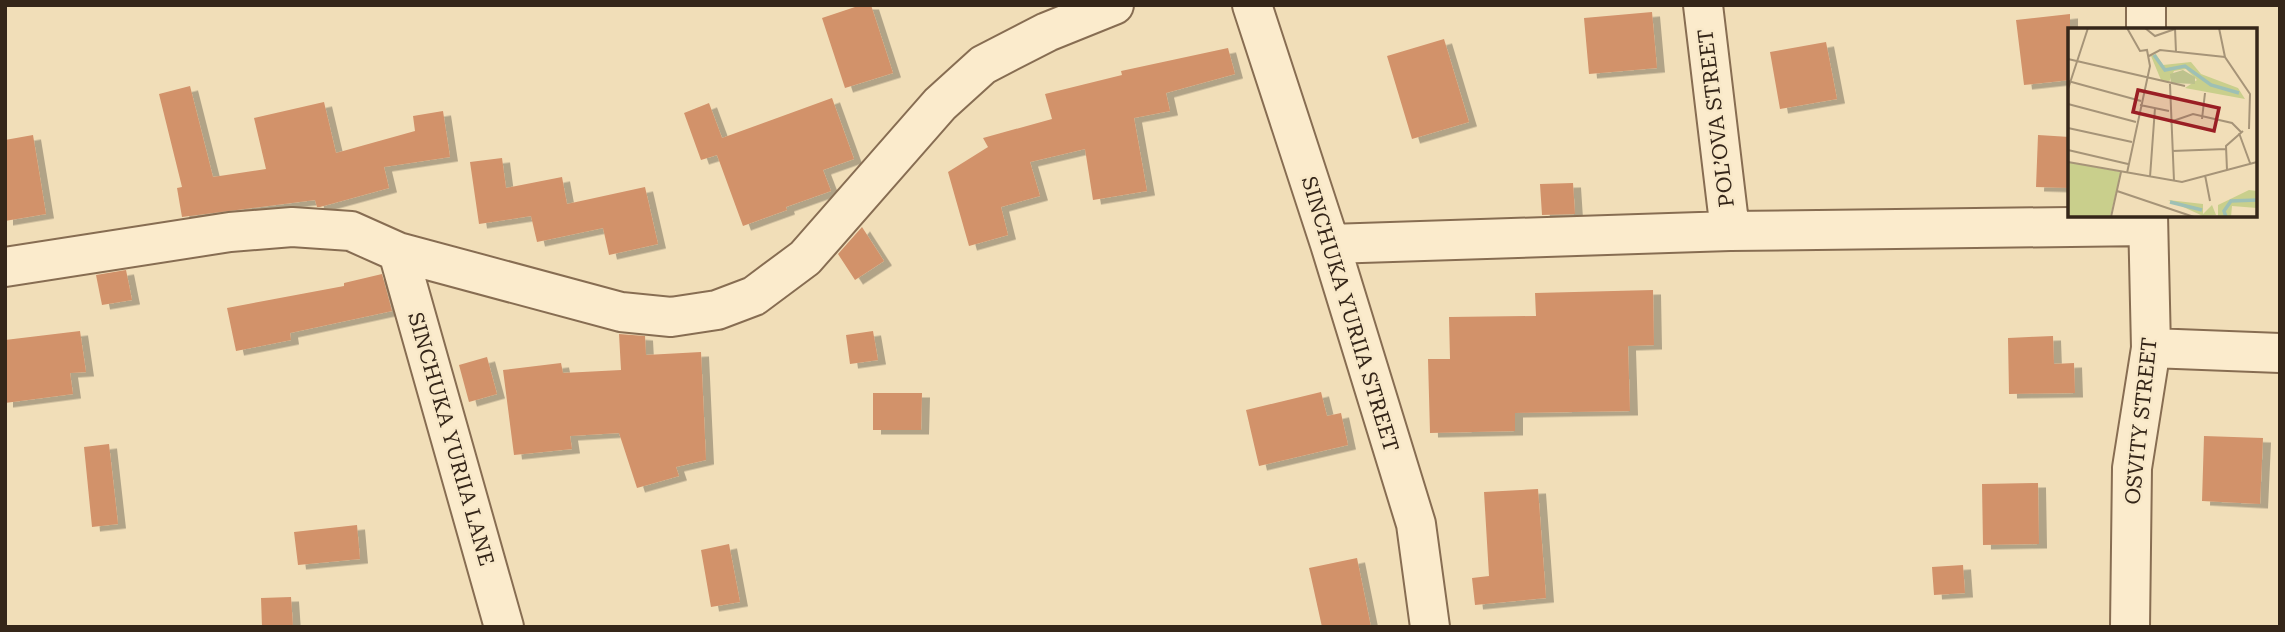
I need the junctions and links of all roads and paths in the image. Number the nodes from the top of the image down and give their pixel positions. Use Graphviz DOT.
graph roads {
  1 [pos="1114,5"];
  2 [pos="1252,5"];
  3 [pos="1703,5"];
  4 [pos="2146,5"];
  5 [pos="2146,28"];
  6 [pos="2148,220"];
  7 [pos="1730,231"];
  8 [pos="1330,244"];
  9 [pos="398,252"];
  10 [pos="5,267"];
  11 [pos="2151,348"];
  12 [pos="2280,353"];
  13 [pos="504,627"];
  14 [pos="1430,627"];
  15 [pos="2130,627"];
  1 -- 9 [label="street"];
  2 -- 8 [label="street, SINCHUKA YURIIA STREET"];
  3 -- 7 [label="street, POL’OVA STREET"];
  4 -- 5 [label="street"];
  6 -- 7 [label="street"];
  6 -- 11 [label="street, OSVITY STREET"];
  7 -- 8 [label="street"];
  8 -- 14 [label="street, SINCHUKA YURIIA STREET"];
  9 -- 10 [label="street"];
  9 -- 13 [label="street, SINCHUKA YURIIA LANE"];
  11 -- 12 [label="street"];
  11 -- 15 [label="street, OSVITY STREET"];
}
